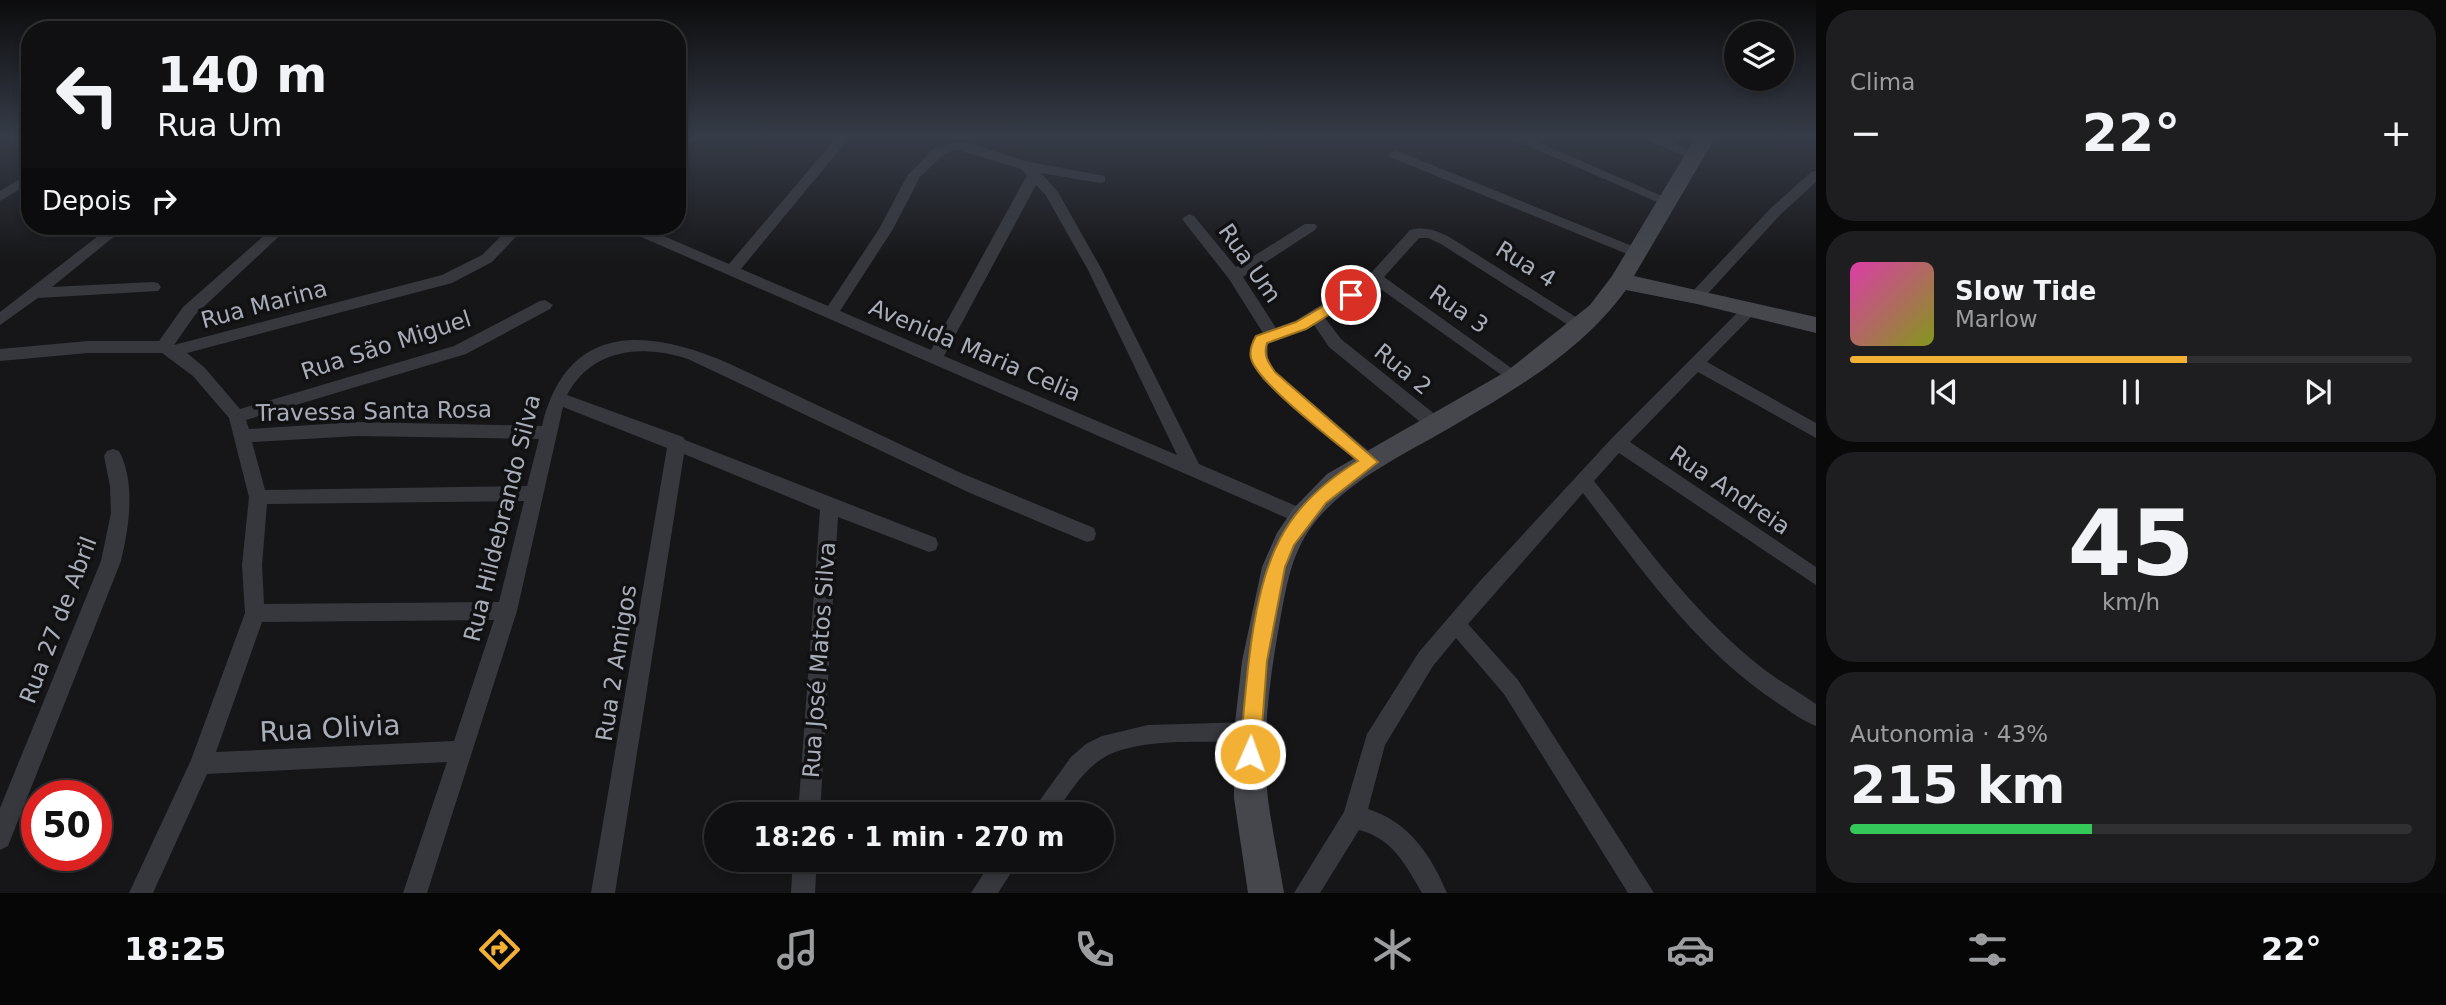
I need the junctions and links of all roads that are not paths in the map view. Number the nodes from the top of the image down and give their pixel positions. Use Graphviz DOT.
graph roads {
  1 [pos="807,180"];
  2 [pos="912,180"];
  3 [pos="1026,180"];
  4 [pos="1040,180"];
  5 [pos="1458,180"];
  6 [pos="1616,180"];
  7 [pos="1682,180"];
  8 [pos="1811,180"];
  9 [pos="21,183"];
  10 [pos="0,197"];
  11 [pos="1669,202"];
  12 [pos="1189,219"];
  13 [pos="1310,228"];
  14 [pos="108,235"];
  15 [pos="273,235"];
  16 [pos="511,235"];
  17 [pos="649,235"];
  18 [pos="1637,253"];
  19 [pos="731,270"];
  20 [pos="1234,275"];
  21 [pos="1375,278"];
  22 [pos="1620,281"];
  23 [pos="153,286"];
  24 [pos="34,293"];
  25 [pos="1697,296"];
  26 [pos="545,305"];
  27 [pos="1750,309"];
  28 [pos="831,313"];
  29 [pos="1315,315"];
  30 [pos="0,320"];
  31 [pos="1582,326"];
  32 [pos="1816,326"];
  33 [pos="1272,334"];
  34 [pos="169,349"];
  35 [pos="0,355"];
  36 [pos="935,358"];
  37 [pos="1695,363"];
  38 [pos="1516,377"];
  39 [pos="557,398"];
  40 [pos="276,404"];
  41 [pos="237,416"];
  42 [pos="1436,425"];
  43 [pos="1816,430"];
  44 [pos="279,432"];
  45 [pos="548,433"];
  46 [pos="242,436"];
  47 [pos="677,442"];
  48 [pos="1618,443"];
  49 [pos="113,456"];
  50 [pos="1370,462"];
  51 [pos="1193,470"];
  52 [pos="1585,482"];
  53 [pos="536,493"];
  54 [pos="258,497"];
  55 [pos="829,507"];
  56 [pos="1303,517"];
  57 [pos="1087,534"];
  58 [pos="929,544"];
  59 [pos="1816,577"];
  60 [pos="507,611"];
  61 [pos="255,613"];
  62 [pos="1455,624"];
  63 [pos="1816,716"];
  64 [pos="1250,732"];
  65 [pos="462,751"];
  66 [pos="201,764"];
  67 [pos="809,802"];
  68 [pos="1050,802"];
  69 [pos="1354,817"];
  70 [pos="0,838"];
  71 [pos="805,872"];
  72 [pos="998,872"];
  73 [pos="141,893"];
  74 [pos="415,893"];
  75 [pos="603,893"];
  76 [pos="803,893"];
  77 [pos="983,893"];
  78 [pos="1266,893"];
  79 [pos="1307,893"];
  80 [pos="1434,893"];
  81 [pos="1642,893"];
  1 -- 19 [label="street"];
  2 -- 28 [label="street"];
  3 -- 36 [label="street"];
  4 -- 51 [label="street"];
  5 -- 18 [label="street"];
  6 -- 11 [label="street"];
  7 -- 11 [label="main road"];
  8 -- 25 [label="street"];
  9 -- 10 [label="street"];
  11 -- 18 [label="main road"];
  12 -- 20 [label="street, Rua Um"];
  13 -- 20 [label="street"];
  14 -- 24 [label="street"];
  15 -- 34 [label="street"];
  16 -- 34 [label="street, Rua Marina"];
  17 -- 19 [label="street, Avenida Maria Celia"];
  18 -- 22 [label="main road"];
  19 -- 28 [label="street, Avenida Maria Celia"];
  20 -- 33 [label="street, Rua Um"];
  21 -- 29 [label="street"];
  21 -- 31 [label="street, Rua 4"];
  21 -- 38 [label="street, Rua 3"];
  22 -- 25 [label="street"];
  22 -- 31 [label="main road"];
  23 -- 24 [label="street"];
  24 -- 30 [label="street"];
  25 -- 27 [label="street"];
  26 -- 40 [label="street, Rua São Miguel"];
  27 -- 32 [label="street"];
  27 -- 37 [label="street"];
  28 -- 36 [label="street, Avenida Maria Celia"];
  29 -- 33 [label="street"];
  29 -- 42 [label="street, Rua 2"];
  31 -- 38 [label="main road"];
  33 -- 50 [label="street"];
  34 -- 35 [label="street, Rua Marina"];
  34 -- 41 [label="street"];
  36 -- 51 [label="street, Avenida Maria Celia"];
  37 -- 43 [label="street"];
  37 -- 48 [label="street"];
  38 -- 42 [label="main road"];
  39 -- 45 [label="street, Rua Hildebrando Silva"];
  39 -- 47 [label="street, Rua José Matos Silva"];
  39 -- 57 [label="street, Rua Hildebrando Silva"];
  40 -- 41 [label="street, Rua São Miguel"];
  40 -- 44 [label="street"];
  41 -- 46 [label="street"];
  42 -- 50 [label="main road"];
  44 -- 45 [label="street, Travessa Santa Rosa"];
  44 -- 46 [label="street, Travessa Santa Rosa"];
  45 -- 53 [label="street, Rua Hildebrando Silva"];
  46 -- 54 [label="street"];
  47 -- 55 [label="street, Rua José Matos Silva"];
  47 -- 75 [label="street, Rua 2 Amigos"];
  48 -- 52 [label="street"];
  48 -- 59 [label="street, Rua Andreia"];
  49 -- 70 [label="street, Rua 27 de Abril"];
  50 -- 56 [label="main road"];
  51 -- 56 [label="street, Avenida Maria Celia"];
  52 -- 62 [label="street"];
  52 -- 63 [label="street"];
  53 -- 54 [label="street"];
  53 -- 60 [label="street, Rua Hildebrando Silva"];
  54 -- 61 [label="street"];
  55 -- 58 [label="street, Rua José Matos Silva"];
  55 -- 67 [label="street, Rua José Matos Silva"];
  56 -- 64 [label="main road"];
  60 -- 61 [label="street"];
  60 -- 65 [label="street, Rua Hildebrando Silva"];
  61 -- 66 [label="street"];
  62 -- 69 [label="street"];
  62 -- 81 [label="street"];
  64 -- 68 [label="street"];
  64 -- 78 [label="main road"];
  65 -- 66 [label="street, Rua Olivia"];
  65 -- 74 [label="street, Rua Hildebrando Silva"];
  66 -- 73 [label="street"];
  69 -- 79 [label="street"];
  69 -- 80 [label="street"];
  71 -- 76 [label="street"];
  72 -- 77 [label="street"];
}
